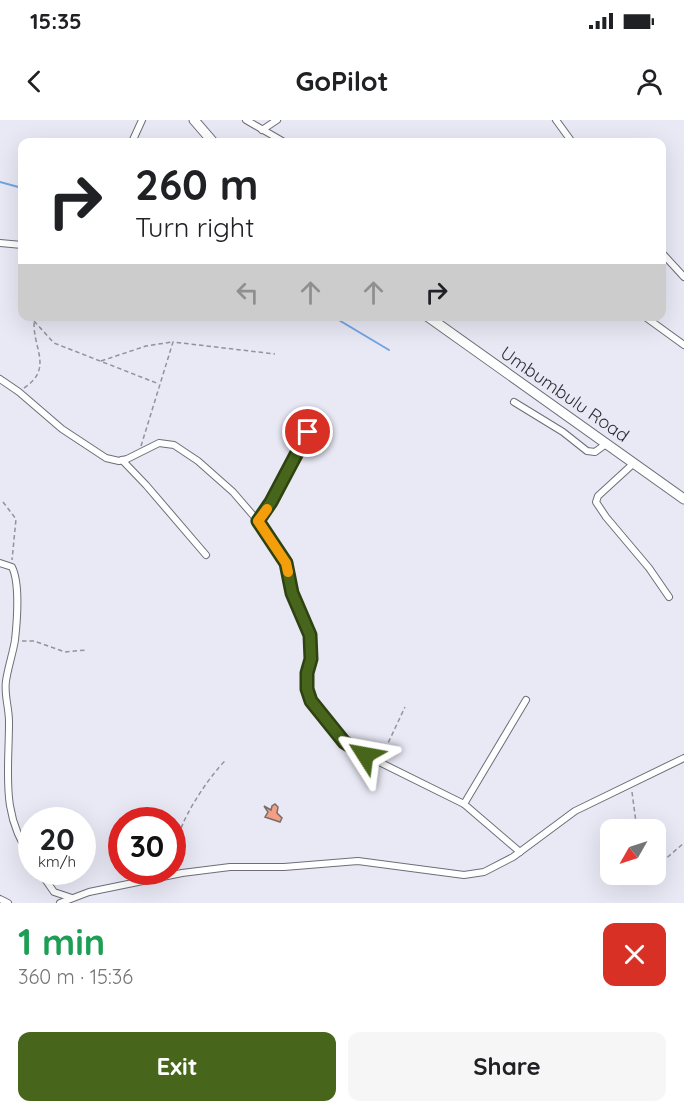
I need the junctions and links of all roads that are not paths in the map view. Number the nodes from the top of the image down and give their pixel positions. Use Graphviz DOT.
graph roads {
  1 [pos="142,120"];
  2 [pos="194,120"];
  3 [pos="246,120"];
  4 [pos="277,120"];
  5 [pos="556,120"];
  6 [pos="262,130"];
  7 [pos="134,138"];
  8 [pos="210,138"];
  9 [pos="277,138"];
  10 [pos="569,138"];
  11 [pos="0,243"];
  12 [pos="18,245"];
  13 [pos="666,257"];
  14 [pos="684,277"];
  15 [pos="434,321"];
  16 [pos="651,321"];
  17 [pos="684,345"];
  18 [pos="0,380"];
  19 [pos="514,402"];
  20 [pos="308,432"];
  21 [pos="606,444"];
  22 [pos="122,460"];
  23 [pos="634,463"];
  24 [pos="684,500"];
  25 [pos="258,521"];
  26 [pos="206,555"];
  27 [pos="0,563"];
  28 [pos="669,597"];
  29 [pos="526,700"];
  30 [pos="684,758"];
  31 [pos="464,804"];
  32 [pos="18,837"];
  33 [pos="520,852"];
  34 [pos="49,885"];
  35 [pos="0,899"];
  36 [pos="74,899"];
  37 [pos="8,903"];
  38 [pos="60,903"];
  1 -- 7 [label="street"];
  2 -- 8 [label="main road"];
  3 -- 6 [label="street"];
  4 -- 6 [label="street"];
  5 -- 10 [label="street"];
  6 -- 9 [label="street"];
  11 -- 12 [label="street"];
  13 -- 14 [label="street"];
  15 -- 21 [label="main road, Umbumbulu Road"];
  16 -- 17 [label="street"];
  18 -- 22 [label="street"];
  19 -- 21 [label="street"];
  20 -- 25 [label="street"];
  21 -- 23 [label="main road, Umbumbulu Road"];
  22 -- 25 [label="street"];
  22 -- 26 [label="street"];
  23 -- 24 [label="main road, Umbumbulu Road"];
  23 -- 28 [label="street"];
  25 -- 31 [label="street"];
  27 -- 32 [label="street"];
  29 -- 31 [label="street"];
  30 -- 33 [label="street"];
  31 -- 33 [label="street"];
  33 -- 36 [label="street"];
  34 -- 36 [label="street"];
  35 -- 37 [label="street"];
  36 -- 38 [label="street"];
}
